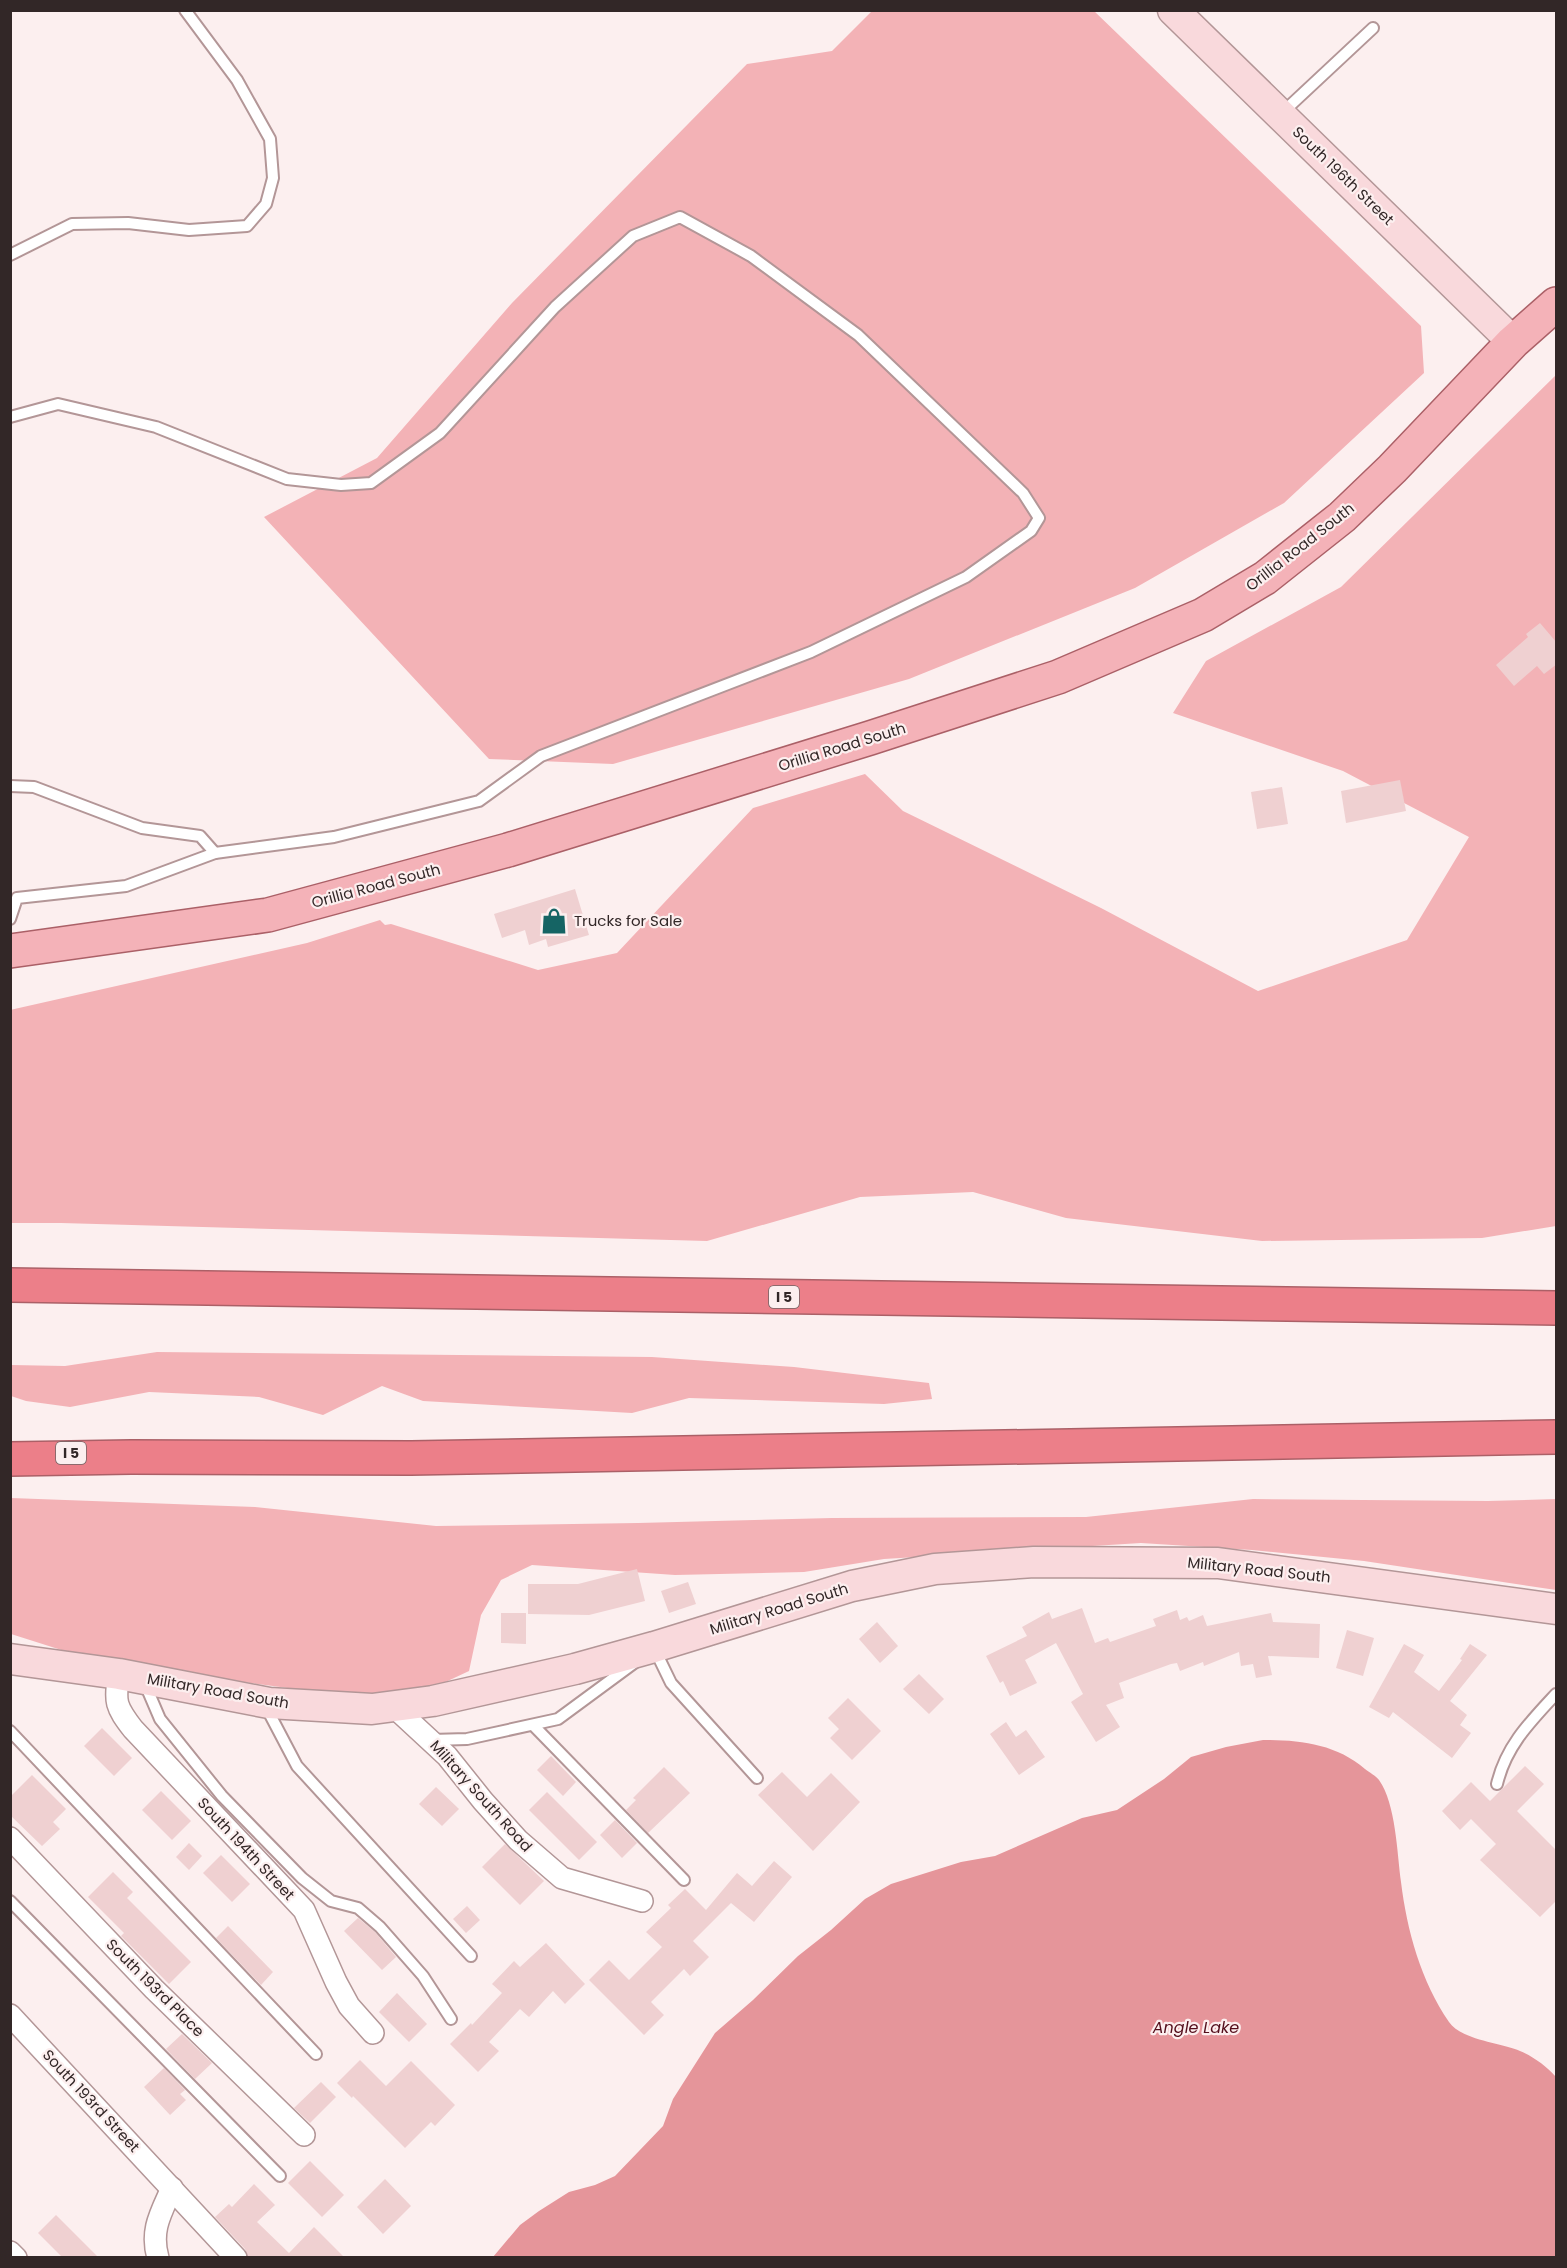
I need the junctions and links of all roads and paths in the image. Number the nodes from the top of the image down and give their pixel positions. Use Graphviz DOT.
graph roads {
  1 [pos="185,10"];
  2 [pos="1173,10"];
  3 [pos="1373,28"];
  4 [pos="1280,115"];
  5 [pos="10,255"];
  6 [pos="1551,318"];
  7 [pos="1513,342"];
  8 [pos="10,417"];
  9 [pos="10,786"];
  10 [pos="215,854"];
  11 [pos="10,919"];
  12 [pos="10,951"];
  13 [pos="10,1285"];
  14 [pos="1557,1308"];
  15 [pos="1557,1437"];
  16 [pos="10,1448"];
  17 [pos="131,1457"];
  18 [pos="10,1459"];
  19 [pos="1557,1609"];
  20 [pos="654,1647"];
  21 [pos="10,1659"];
  22 [pos="130,1676"];
  23 [pos="1557,1694"];
  24 [pos="263,1702"];
  25 [pos="393,1706"];
  26 [pos="533,1725"];
  27 [pos="10,1731"];
  28 [pos="430,1740"];
  29 [pos="757,1778"];
  30 [pos="1497,1784"];
  31 [pos="10,1838"];
  32 [pos="684,1880"];
  33 [pos="10,1901"];
  34 [pos="642,1901"];
  35 [pos="471,1956"];
  36 [pos="10,2015"];
  37 [pos="451,2019"];
  38 [pos="373,2033"];
  39 [pos="316,2054"];
  40 [pos="304,2135"];
  41 [pos="280,2176"];
  42 [pos="172,2188"];
  43 [pos="10,2252"];
  44 [pos="15,2258"];
  45 [pos="158,2258"];
  46 [pos="236,2258"];
  1 -- 5 [label="lane"];
  2 -- 4 [label="main road, South 196th Street"];
  3 -- 4 [label="lane"];
  4 -- 7 [label="main road, South 196th Street"];
  6 -- 7 [label="main road, Orillia Road South"];
  7 -- 12 [label="main road, Orillia Road South"];
  8 -- 10 [label="lane"];
  9 -- 10 [label="lane"];
  10 -- 11 [label="lane"];
  13 -- 14 [label="highway, I 5"];
  15 -- 17 [label="highway, I 5"];
  16 -- 17 [label="highway, I 5"];
  17 -- 18 [label="highway"];
  19 -- 20 [label="main road, Military Road South"];
  20 -- 25 [label="main road, Military Road South"];
  20 -- 26 [label="lane"];
  20 -- 29 [label="lane"];
  21 -- 22 [label="main road, Military Road South"];
  22 -- 24 [label="main road, Military Road South"];
  22 -- 37 [label="lane"];
  22 -- 38 [label="street, South 194th Street"];
  23 -- 30 [label="lane"];
  24 -- 25 [label="main road, Military Road South"];
  24 -- 35 [label="lane"];
  25 -- 28 [label="street, Military South Road"];
  26 -- 28 [label="lane"];
  26 -- 32 [label="lane"];
  27 -- 39 [label="lane"];
  28 -- 34 [label="street, Military South Road"];
  31 -- 40 [label="street, South 193rd Place"];
  33 -- 41 [label="lane"];
  36 -- 42 [label="street, South 193rd Street"];
  42 -- 45 [label="street"];
  42 -- 46 [label="street, South 193rd Street"];
  43 -- 44 [label="street"];
}
